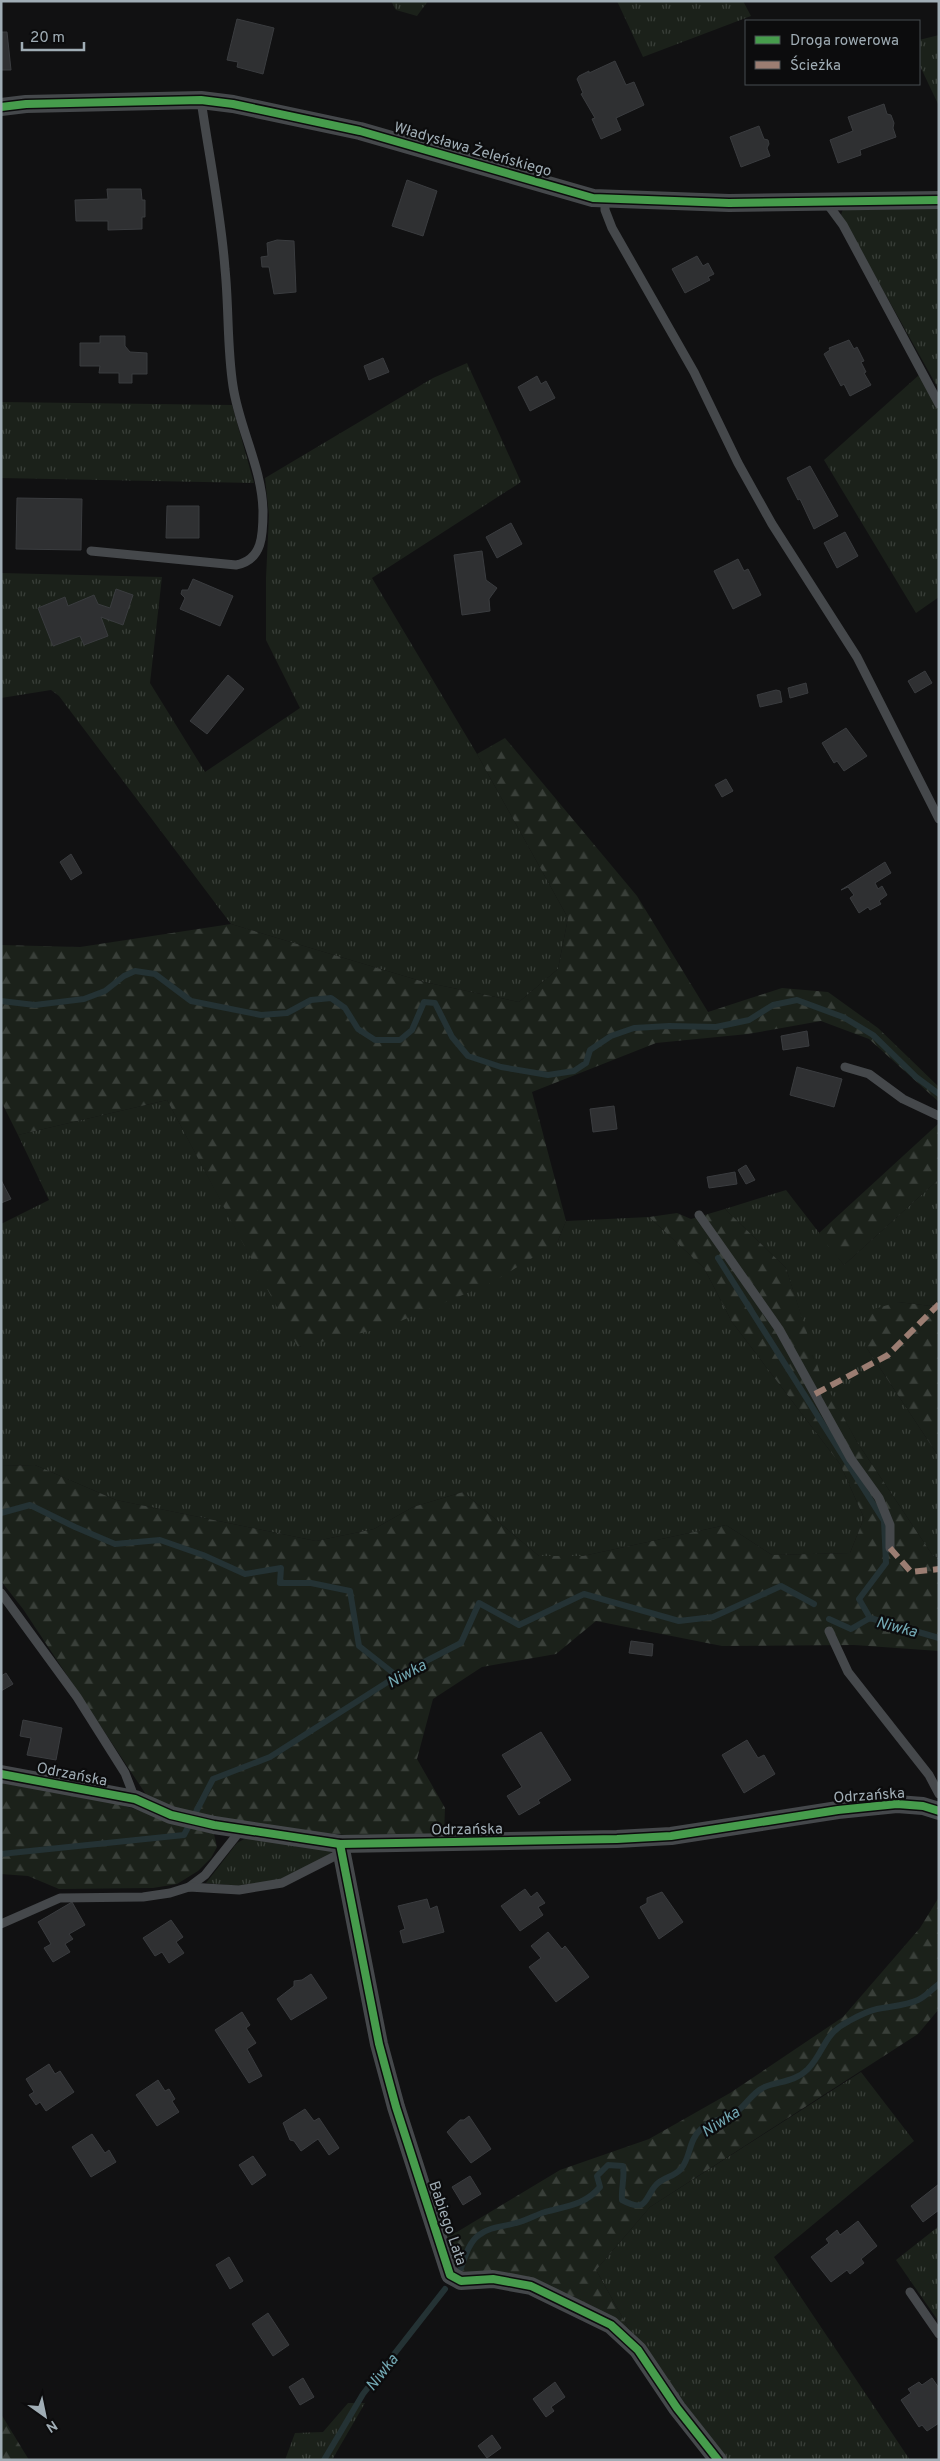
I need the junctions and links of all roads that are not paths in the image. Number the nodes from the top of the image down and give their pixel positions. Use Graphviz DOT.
graph roads {
  1 [pos="201,100"];
  2 [pos="1,107"];
  3 [pos="605,199"];
  4 [pos="939,200"];
  5 [pos="826,201"];
  6 [pos="939,404"];
  7 [pos="91,551"];
  8 [pos="939,819"];
  9 [pos="845,1067"];
  10 [pos="939,1116"];
  11 [pos="699,1215"];
  12 [pos="890,1548"];
  13 [pos="1,1593"];
  14 [pos="829,1632"];
  15 [pos="1,1774"];
  16 [pos="939,1794"];
  17 [pos="135,1799"];
  18 [pos="939,1811"];
  19 [pos="240,1831"];
  20 [pos="340,1848"];
  21 [pos="189,1887"];
  22 [pos="1,1924"];
  23 [pos="910,2292"];
  24 [pos="939,2334"];
  25 [pos="718,2460"];
  1 -- 2 [label="street, Władysława Żeleńskiego"];
  1 -- 3 [label="street, Władysława Żeleńskiego"];
  1 -- 7 [label="lane"];
  3 -- 5 [label="street, Władysława Żeleńskiego"];
  3 -- 8 [label="lane"];
  4 -- 5 [label="street, Władysława Żeleńskiego"];
  5 -- 6 [label="lane"];
  9 -- 10 [label="lane"];
  11 -- 12 [label="lane"];
  13 -- 17 [label="lane"];
  14 -- 16 [label="lane"];
  15 -- 17 [label="street, Odrzańska"];
  17 -- 19 [label="street, Odrzańska"];
  18 -- 20 [label="street, Odrzańska"];
  19 -- 20 [label="street, Odrzańska"];
  19 -- 21 [label="lane"];
  20 -- 21 [label="lane"];
  20 -- 25 [label="street, Babiego Lata"];
  21 -- 22 [label="lane"];
  23 -- 24 [label="lane"];
}
